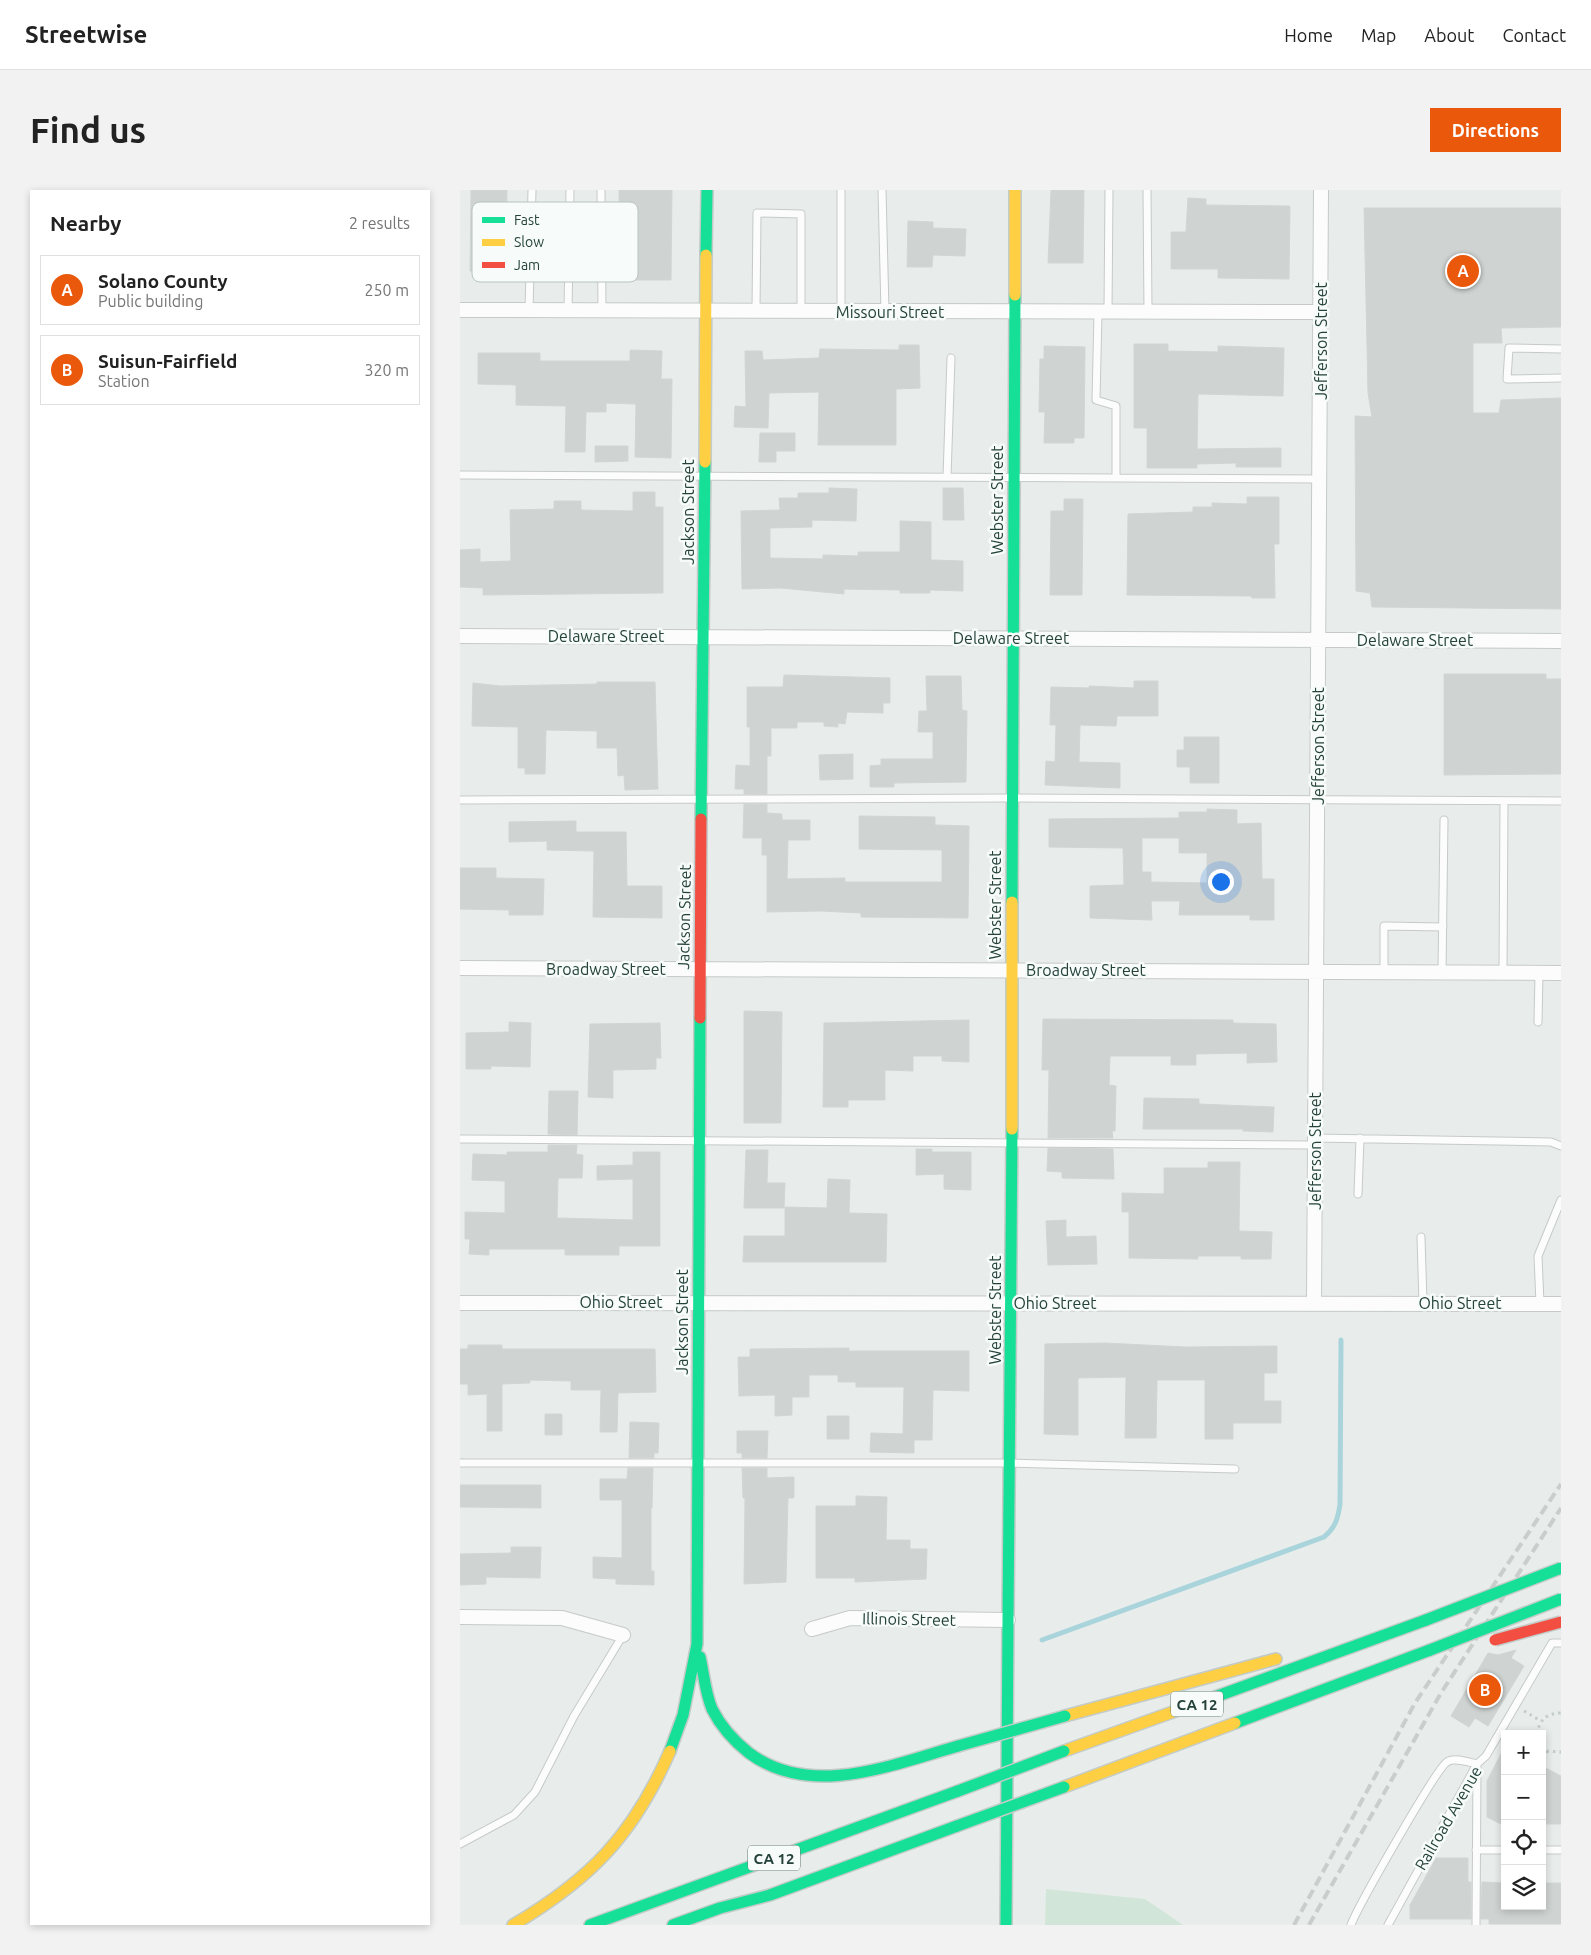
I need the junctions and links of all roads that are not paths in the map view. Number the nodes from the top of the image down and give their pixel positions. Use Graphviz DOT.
graph roads {
  1 [pos="706,190"];
  2 [pos="841,190"];
  3 [pos="882,190"];
  4 [pos="1015,190"];
  5 [pos="1110,190"];
  6 [pos="1147,190"];
  7 [pos="1321,190"];
  8 [pos="530,282"];
  9 [pos="568,282"];
  10 [pos="602,282"];
  11 [pos="460,310"];
  12 [pos="529,310"];
  13 [pos="568,310"];
  14 [pos="602,311"];
  15 [pos="706,311"];
  16 [pos="756,311"];
  17 [pos="802,311"];
  18 [pos="841,312"];
  19 [pos="885,312"];
  20 [pos="1015,312"];
  21 [pos="1103,312"];
  22 [pos="1148,312"];
  23 [pos="1320,312"];
  24 [pos="1561,348"];
  25 [pos="951,358"];
  26 [pos="1561,378"];
  27 [pos="460,475"];
  28 [pos="705,476"];
  29 [pos="947,478"];
  30 [pos="1013,478"];
  31 [pos="1116,478"];
  32 [pos="1321,479"];
  33 [pos="460,636"];
  34 [pos="703,637"];
  35 [pos="1012,638"];
  36 [pos="1319,640"];
  37 [pos="1561,641"];
  38 [pos="1012,798"];
  39 [pos="702,799"];
  40 [pos="460,800"];
  41 [pos="1318,801"];
  42 [pos="1504,801"];
  43 [pos="1561,801"];
  44 [pos="1444,820"];
  45 [pos="1443,926"];
  46 [pos="460,968"];
  47 [pos="700,969"];
  48 [pos="1011,970"];
  49 [pos="1315,971"];
  50 [pos="1384,972"];
  51 [pos="1442,972"];
  52 [pos="1503,972"];
  53 [pos="1539,973"];
  54 [pos="1561,973"];
  55 [pos="1538,1022"];
  56 [pos="1360,1138"];
  57 [pos="460,1139"];
  58 [pos="700,1140"];
  59 [pos="1011,1141"];
  60 [pos="1315,1141"];
  61 [pos="1561,1146"];
  62 [pos="1358,1194"];
  63 [pos="1560,1205"];
  64 [pos="1421,1237"];
  65 [pos="1314,1302"];
  66 [pos="460,1303"];
  67 [pos="699,1303"];
  68 [pos="1011,1303"];
  69 [pos="1423,1303"];
  70 [pos="1540,1304"];
  71 [pos="1561,1304"];
  72 [pos="460,1462"];
  73 [pos="698,1462"];
  74 [pos="1010,1463"];
  75 [pos="1235,1469"];
  76 [pos="1561,1568"];
  77 [pos="1561,1600"];
  78 [pos="460,1617"];
  79 [pos="1008,1620"];
  80 [pos="1426,1620"];
  81 [pos="1561,1622"];
  82 [pos="812,1629"];
  83 [pos="623,1635"];
  84 [pos="1334,1641"];
  85 [pos="1561,1643"];
  86 [pos="697,1644"];
  87 [pos="1430,1650"];
  88 [pos="1288,1656"];
  89 [pos="1477,1764"];
  90 [pos="460,1844"];
  91 [pos="1476,1850"];
  92 [pos="1501,1850"];
  93 [pos="1546,1850"];
  94 [pos="1561,1850"];
  95 [pos="770,1894"];
  96 [pos="732,1917"];
  97 [pos="513,1925"];
  98 [pos="590,1925"];
  99 [pos="673,1925"];
  100 [pos="1006,1925"];
  101 [pos="1351,1925"];
  102 [pos="1388,1925"];
  103 [pos="1476,1925"];
  1 -- 15 [label="main road, Jackson Street"];
  2 -- 18 [label="lane"];
  3 -- 19 [label="lane"];
  4 -- 20 [label="main road, Webster Street"];
  5 -- 21 [label="lane"];
  6 -- 22 [label="lane"];
  7 -- 23 [label="street, Jefferson Street"];
  8 -- 12 [label="lane"];
  9 -- 13 [label="lane"];
  10 -- 14 [label="lane"];
  11 -- 12 [label="street, Missouri Street"];
  12 -- 13 [label="street, Missouri Street"];
  13 -- 14 [label="street, Missouri Street"];
  14 -- 15 [label="street, Missouri Street"];
  15 -- 16 [label="street, Missouri Street"];
  15 -- 28 [label="main road, Jackson Street"];
  16 -- 17 [label="street, Missouri Street"];
  16 -- 17 [label="lane"];
  17 -- 18 [label="street, Missouri Street"];
  18 -- 19 [label="street, Missouri Street"];
  19 -- 20 [label="street, Missouri Street"];
  20 -- 21 [label="street, Missouri Street"];
  20 -- 30 [label="main road, Webster Street"];
  21 -- 22 [label="street, Missouri Street"];
  21 -- 31 [label="lane"];
  22 -- 23 [label="street, Missouri Street"];
  23 -- 32 [label="street, Jefferson Street"];
  24 -- 26 [label="lane"];
  25 -- 29 [label="lane"];
  27 -- 28 [label="lane"];
  28 -- 29 [label="lane"];
  28 -- 34 [label="main road, Jackson Street"];
  29 -- 30 [label="lane"];
  30 -- 31 [label="lane"];
  30 -- 35 [label="main road, Webster Street"];
  31 -- 32 [label="lane"];
  32 -- 36 [label="street, Jefferson Street"];
  33 -- 34 [label="street, Delaware Street"];
  34 -- 35 [label="street, Delaware Street"];
  34 -- 39 [label="main road, Jackson Street"];
  35 -- 36 [label="street, Delaware Street"];
  35 -- 38 [label="main road, Webster Street"];
  36 -- 37 [label="street, Delaware Street"];
  36 -- 41 [label="street, Jefferson Street"];
  38 -- 39 [label="lane"];
  38 -- 41 [label="lane"];
  38 -- 48 [label="main road, Webster Street"];
  39 -- 40 [label="lane"];
  39 -- 47 [label="main road, Jackson Street"];
  41 -- 42 [label="lane"];
  41 -- 49 [label="street, Jefferson Street"];
  42 -- 43 [label="lane"];
  42 -- 52 [label="lane"];
  44 -- 45 [label="lane"];
  45 -- 50 [label="lane"];
  45 -- 51 [label="lane"];
  46 -- 47 [label="street, Broadway Street"];
  47 -- 48 [label="street, Broadway Street"];
  47 -- 58 [label="main road, Jackson Street"];
  48 -- 49 [label="street, Broadway Street"];
  48 -- 59 [label="main road, Webster Street"];
  49 -- 50 [label="street, Broadway Street"];
  49 -- 60 [label="street, Jefferson Street"];
  50 -- 51 [label="street, Broadway Street"];
  51 -- 52 [label="street, Broadway Street"];
  52 -- 53 [label="street, Broadway Street"];
  53 -- 54 [label="street, Broadway Street"];
  53 -- 55 [label="lane"];
  56 -- 60 [label="lane"];
  56 -- 61 [label="lane"];
  56 -- 62 [label="lane"];
  57 -- 58 [label="lane"];
  58 -- 59 [label="lane"];
  58 -- 67 [label="main road, Jackson Street"];
  59 -- 60 [label="lane"];
  59 -- 68 [label="main road, Webster Street"];
  60 -- 65 [label="street, Jefferson Street"];
  63 -- 70 [label="lane"];
  64 -- 69 [label="lane"];
  65 -- 68 [label="street, Ohio Street"];
  65 -- 69 [label="street, Ohio Street"];
  66 -- 67 [label="street, Ohio Street"];
  67 -- 68 [label="street, Ohio Street"];
  67 -- 73 [label="main road, Jackson Street"];
  68 -- 74 [label="main road, Webster Street"];
  69 -- 70 [label="street, Ohio Street"];
  70 -- 71 [label="street, Ohio Street"];
  72 -- 73 [label="lane"];
  73 -- 74 [label="lane"];
  73 -- 86 [label="main road, Jackson Street"];
  74 -- 75 [label="lane"];
  74 -- 79 [label="main road, Webster Street"];
  76 -- 80 [label="main road, CA 12, bridge"];
  77 -- 87 [label="main road, CA 12, bridge"];
  78 -- 83 [label="street"];
  79 -- 82 [label="street, Illinois Street"];
  79 -- 100 [label="main road, Webster Street"];
  80 -- 84 [label="main road"];
  80 -- 98 [label="main road, CA 12, bridge"];
  81 -- 87 [label="main road, bridge"];
  83 -- 90 [label="lane"];
  85 -- 89 [label="lane, Railroad Avenue"];
  86 -- 88 [label="main road, bridge"];
  86 -- 97 [label="main road"];
  87 -- 95 [label="main road, CA 12, bridge"];
  89 -- 91 [label="lane"];
  89 -- 101 [label="lane"];
  89 -- 102 [label="lane, Railroad Avenue"];
  91 -- 92 [label="lane"];
  91 -- 103 [label="lane"];
  93 -- 94 [label="lane"];
  95 -- 96 [label="main road"];
  95 -- 99 [label="main road, CA 12"];
}
